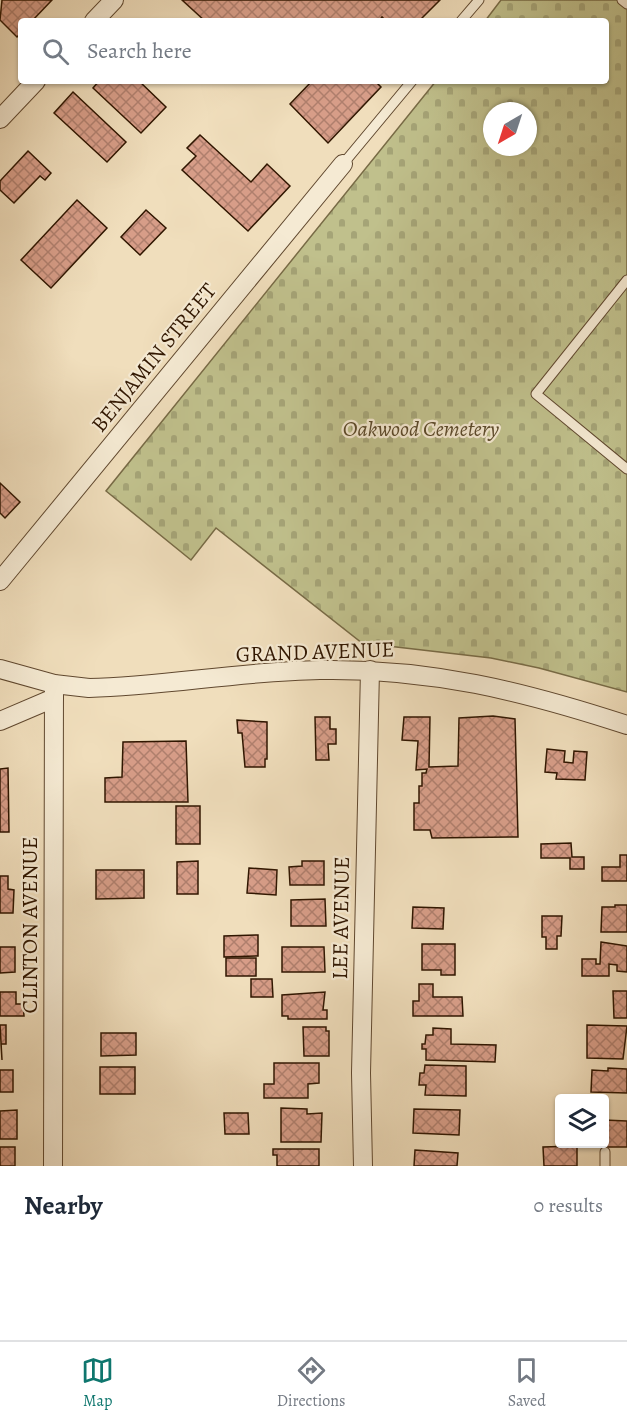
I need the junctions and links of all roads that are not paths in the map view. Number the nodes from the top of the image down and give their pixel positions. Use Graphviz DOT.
graph roads {
  1 [pos="114,0"];
  2 [pos="479,0"];
  3 [pos="622,0"];
  4 [pos="627,4"];
  5 [pos="97,18"];
  6 [pos="464,18"];
  7 [pos="33,84"];
  8 [pos="410,84"];
  9 [pos="0,119"];
  10 [pos="343,164"];
  11 [pos="627,280"];
  12 [pos="627,469"];
  13 [pos="0,581"];
  14 [pos="0,669"];
  15 [pos="370,670"];
  16 [pos="54,691"];
  17 [pos="0,721"];
  18 [pos="627,725"];
  19 [pos="605,1152"];
  20 [pos="53,1166"];
  21 [pos="363,1166"];
  22 [pos="604,1166"];
  1 -- 5 [label="street"];
  2 -- 6 [label="lane"];
  3 -- 4 [label="lane"];
  7 -- 9 [label="street"];
  8 -- 10 [label="lane"];
  10 -- 13 [label="street, BENJAMIN STREET"];
  11 -- 12 [label="lane"];
  14 -- 16 [label="street, GRAND AVENUE"];
  15 -- 16 [label="street, GRAND AVENUE"];
  15 -- 18 [label="street, GRAND AVENUE"];
  15 -- 21 [label="street, LEE AVENUE"];
  16 -- 17 [label="street"];
  16 -- 20 [label="street, CLINTON AVENUE"];
  19 -- 22 [label="lane"];
}
